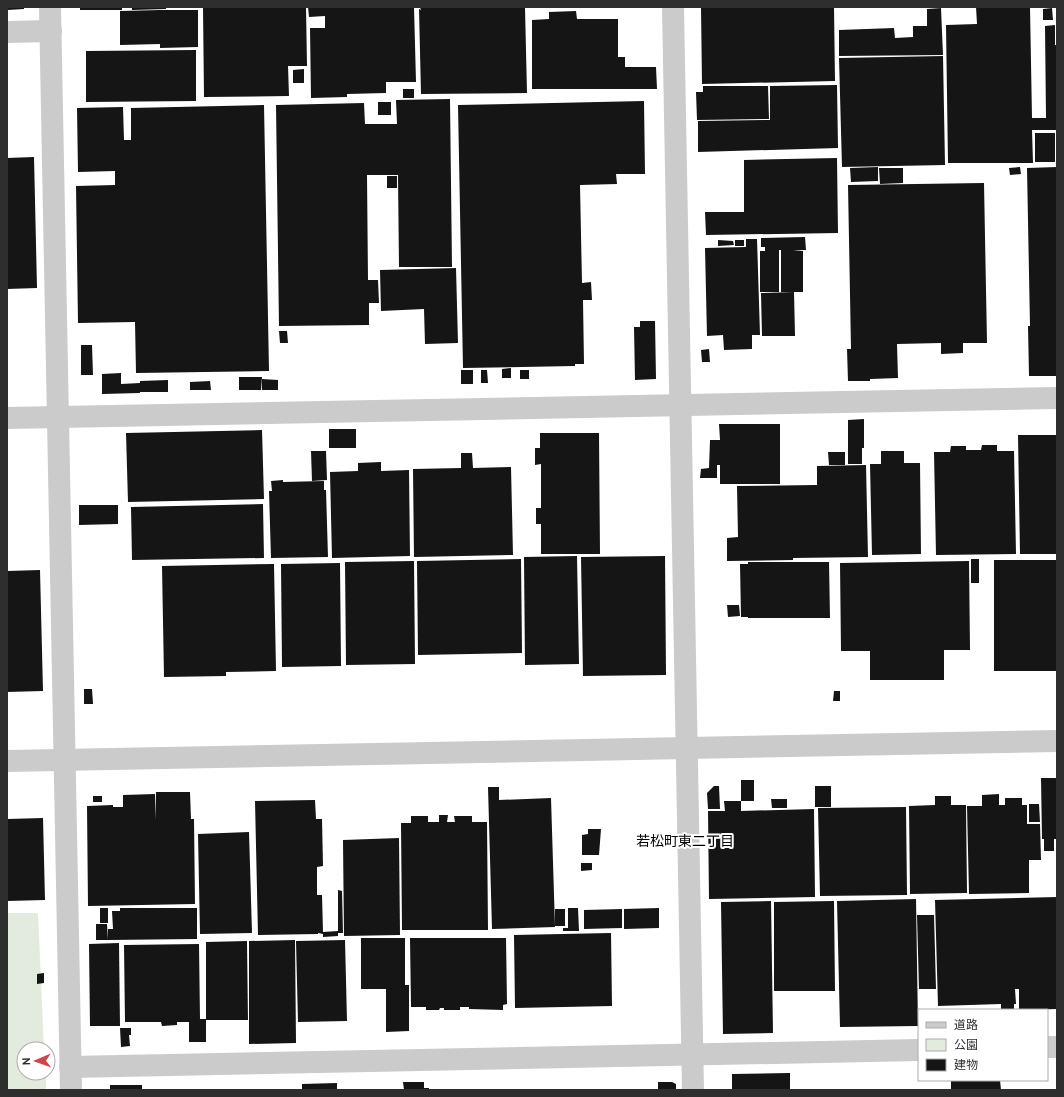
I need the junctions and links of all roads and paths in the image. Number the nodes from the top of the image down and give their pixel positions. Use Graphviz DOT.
graph roads {
  1 [pos="50,7"];
  2 [pos="672,7"];
  3 [pos="51,31"];
  4 [pos="7,32"];
  5 [pos="1057,398"];
  6 [pos="680,405"];
  7 [pos="58,417"];
  8 [pos="7,418"];
  9 [pos="1057,741"];
  10 [pos="686,748"];
  11 [pos="65,760"];
  12 [pos="7,761"];
  13 [pos="918,1050"];
  14 [pos="692,1055"];
  15 [pos="70,1067"];
  16 [pos="71,1090"];
  17 [pos="693,1090"];
  1 -- 3 [label="street"];
  2 -- 6 [label="street"];
  3 -- 4 [label="street"];
  3 -- 7 [label="street"];
  5 -- 6 [label="street"];
  6 -- 7 [label="street"];
  6 -- 10 [label="street"];
  7 -- 8 [label="street"];
  7 -- 11 [label="street"];
  9 -- 10 [label="street"];
  10 -- 11 [label="street"];
  10 -- 14 [label="street"];
  11 -- 12 [label="street"];
  11 -- 15 [label="street"];
  13 -- 14 [label="street"];
  14 -- 15 [label="street"];
  14 -- 17 [label="street"];
  15 -- 16 [label="street"];
}
